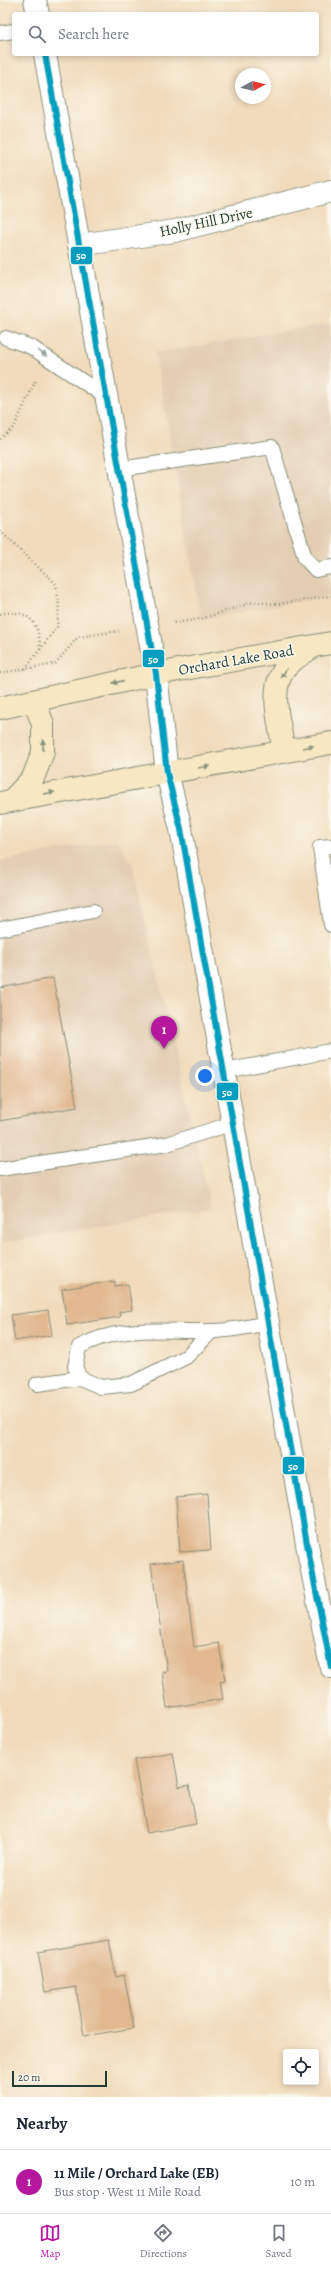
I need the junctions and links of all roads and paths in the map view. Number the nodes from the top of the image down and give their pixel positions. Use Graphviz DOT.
graph roads {
  1 [pos="35,0"];
  2 [pos="38,12"];
  3 [pos="12,31"];
  4 [pos="0,33"];
  5 [pos="45,56"];
  6 [pos="331,191"];
  7 [pos="79,245"];
  8 [pos="6,338"];
  9 [pos="32,346"];
  10 [pos="106,397"];
  11 [pos="0,439"];
  12 [pos="119,468"];
  13 [pos="0,531"];
  14 [pos="331,567"];
  15 [pos="331,596"];
  16 [pos="0,614"];
  17 [pos="201,619"];
  18 [pos="91,635"];
  19 [pos="322,645"];
  20 [pos="40,650"];
  21 [pos="25,669"];
  22 [pos="1,672"];
  23 [pos="156,674"];
  24 [pos="34,701"];
  25 [pos="0,708"];
  26 [pos="331,743"];
  27 [pos="284,752"];
  28 [pos="167,773"];
  29 [pos="5,802"];
  30 [pos="331,846"];
  31 [pos="92,911"];
  32 [pos="331,924"];
  33 [pos="0,929"];
  34 [pos="331,1051"];
  35 [pos="224,1071"];
  36 [pos="233,1123"];
  37 [pos="0,1169"];
  38 [pos="269,1323"];
  39 [pos="212,1331"];
  40 [pos="80,1378"];
  41 [pos="37,1384"];
  42 [pos="331,1667"];
  1 -- 2 [label="street"];
  3 -- 4 [label="lane"];
  5 -- 7 [label="street"];
  6 -- 7 [label="street, Holly Hill Drive"];
  7 -- 10 [label="street"];
  8 -- 9 [label="lane"];
  9 -- 10 [label="lane, one-way"];
  9 -- 11 [label="path"];
  10 -- 12 [label="street"];
  12 -- 14 [label="lane"];
  12 -- 23 [label="street"];
  13 -- 20 [label="path"];
  15 -- 17 [label="path"];
  16 -- 20 [label="path"];
  18 -- 21 [label="path"];
  19 -- 23 [label="main road, Orchard Lake Road"];
  19 -- 27 [label="main road, one-way"];
  20 -- 21 [label="path"];
  21 -- 22 [label="path"];
  23 -- 24 [label="main road, Orchard Lake Road, one-way"];
  23 -- 28 [label="street"];
  24 -- 25 [label="main road, Orchard Lake Road"];
  29 -- 24 [label="main road, one-way"];
  27 -- 26 [label="main road, one-way"];
  28 -- 27 [label="main road, one-way"];
  29 -- 28 [label="main road, one-way"];
  28 -- 35 [label="street"];
  30 -- 32 [label="lane"];
  31 -- 33 [label="lane"];
  34 -- 35 [label="lane"];
  35 -- 36 [label="street"];
  36 -- 37 [label="lane"];
  36 -- 38 [label="street"];
  38 -- 39 [label="lane"];
  38 -- 42 [label="street"];
  39 -- 40 [label="lane"];
  39 -- 40 [label="lane"];
  40 -- 41 [label="lane"];
}
